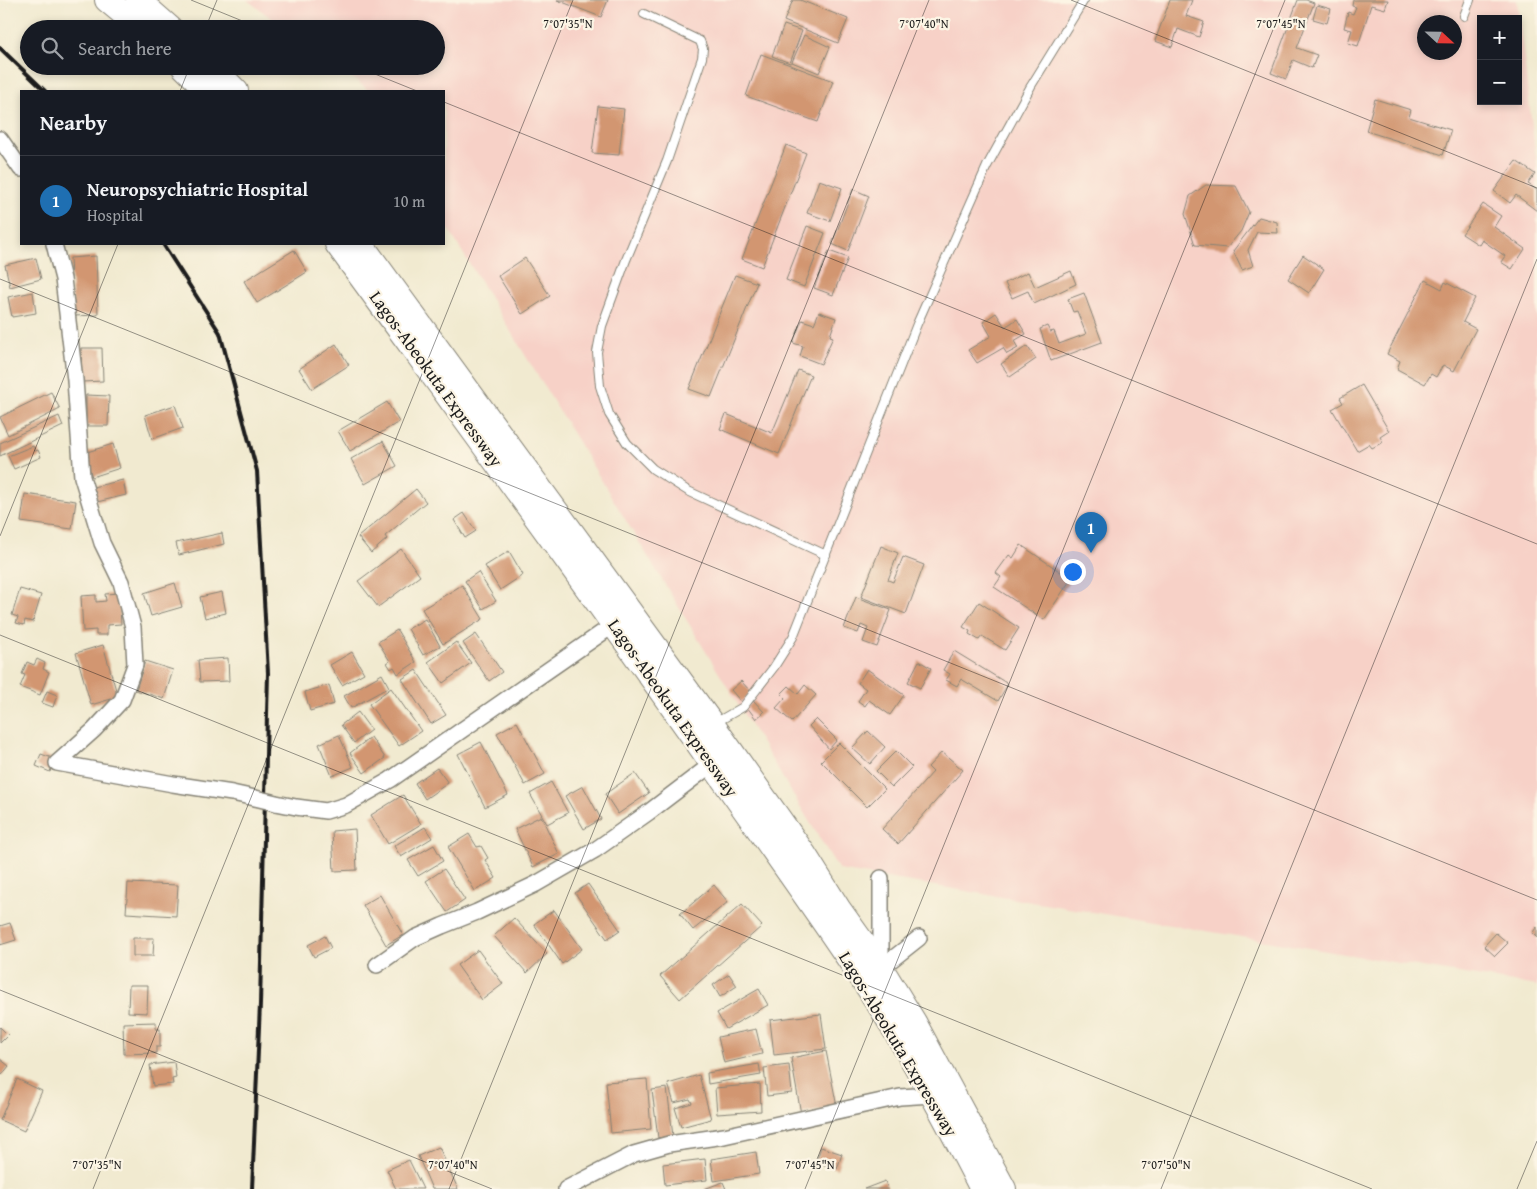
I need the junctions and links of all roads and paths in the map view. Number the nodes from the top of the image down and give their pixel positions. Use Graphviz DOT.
graph roads {
  1 [pos="107,0"];
  2 [pos="138,0"];
  3 [pos="1084,0"];
  4 [pos="1470,0"];
  5 [pos="644,14"];
  6 [pos="1464,16"];
  7 [pos="131,20"];
  8 [pos="161,20"];
  9 [pos="192,75"];
  10 [pos="220,75"];
  11 [pos="207,90"];
  12 [pos="235,90"];
  13 [pos="0,139"];
  14 [pos="20,168"];
  15 [pos="54,245"];
  16 [pos="337,245"];
  17 [pos="362,245"];
  18 [pos="826,555"];
  19 [pos="616,627"];
  20 [pos="712,724"];
  21 [pos="712,764"];
  22 [pos="880,878"];
  23 [pos="919,938"];
  24 [pos="377,965"];
  25 [pos="881,968"];
  26 [pos="932,1095"];
  27 [pos="566,1189"];
  28 [pos="982,1189"];
  29 [pos="1004,1189"];
  1 -- 7 [label="highway"];
  2 -- 8 [label="highway"];
  3 -- 18 [label="lane"];
  4 -- 6 [label="lane"];
  5 -- 18 [label="lane"];
  9 -- 11 [label="highway"];
  10 -- 12 [label="highway"];
  13 -- 14 [label="street"];
  15 -- 19 [label="street, bridge"];
  16 -- 19 [label="highway, Lagos-Abeokuta Expressway"];
  17 -- 20 [label="highway, Lagos-Abeokuta Expressway"];
  18 -- 20 [label="lane"];
  19 -- 21 [label="highway, Lagos-Abeokuta Expressway"];
  20 -- 25 [label="highway, Lagos-Abeokuta Expressway"];
  21 -- 24 [label="street"];
  21 -- 26 [label="highway, Lagos-Abeokuta Expressway"];
  22 -- 25 [label="street"];
  23 -- 25 [label="street"];
  25 -- 29 [label="highway, Lagos-Abeokuta Expressway"];
  26 -- 27 [label="street"];
  26 -- 28 [label="highway, Lagos-Abeokuta Expressway"];
}
